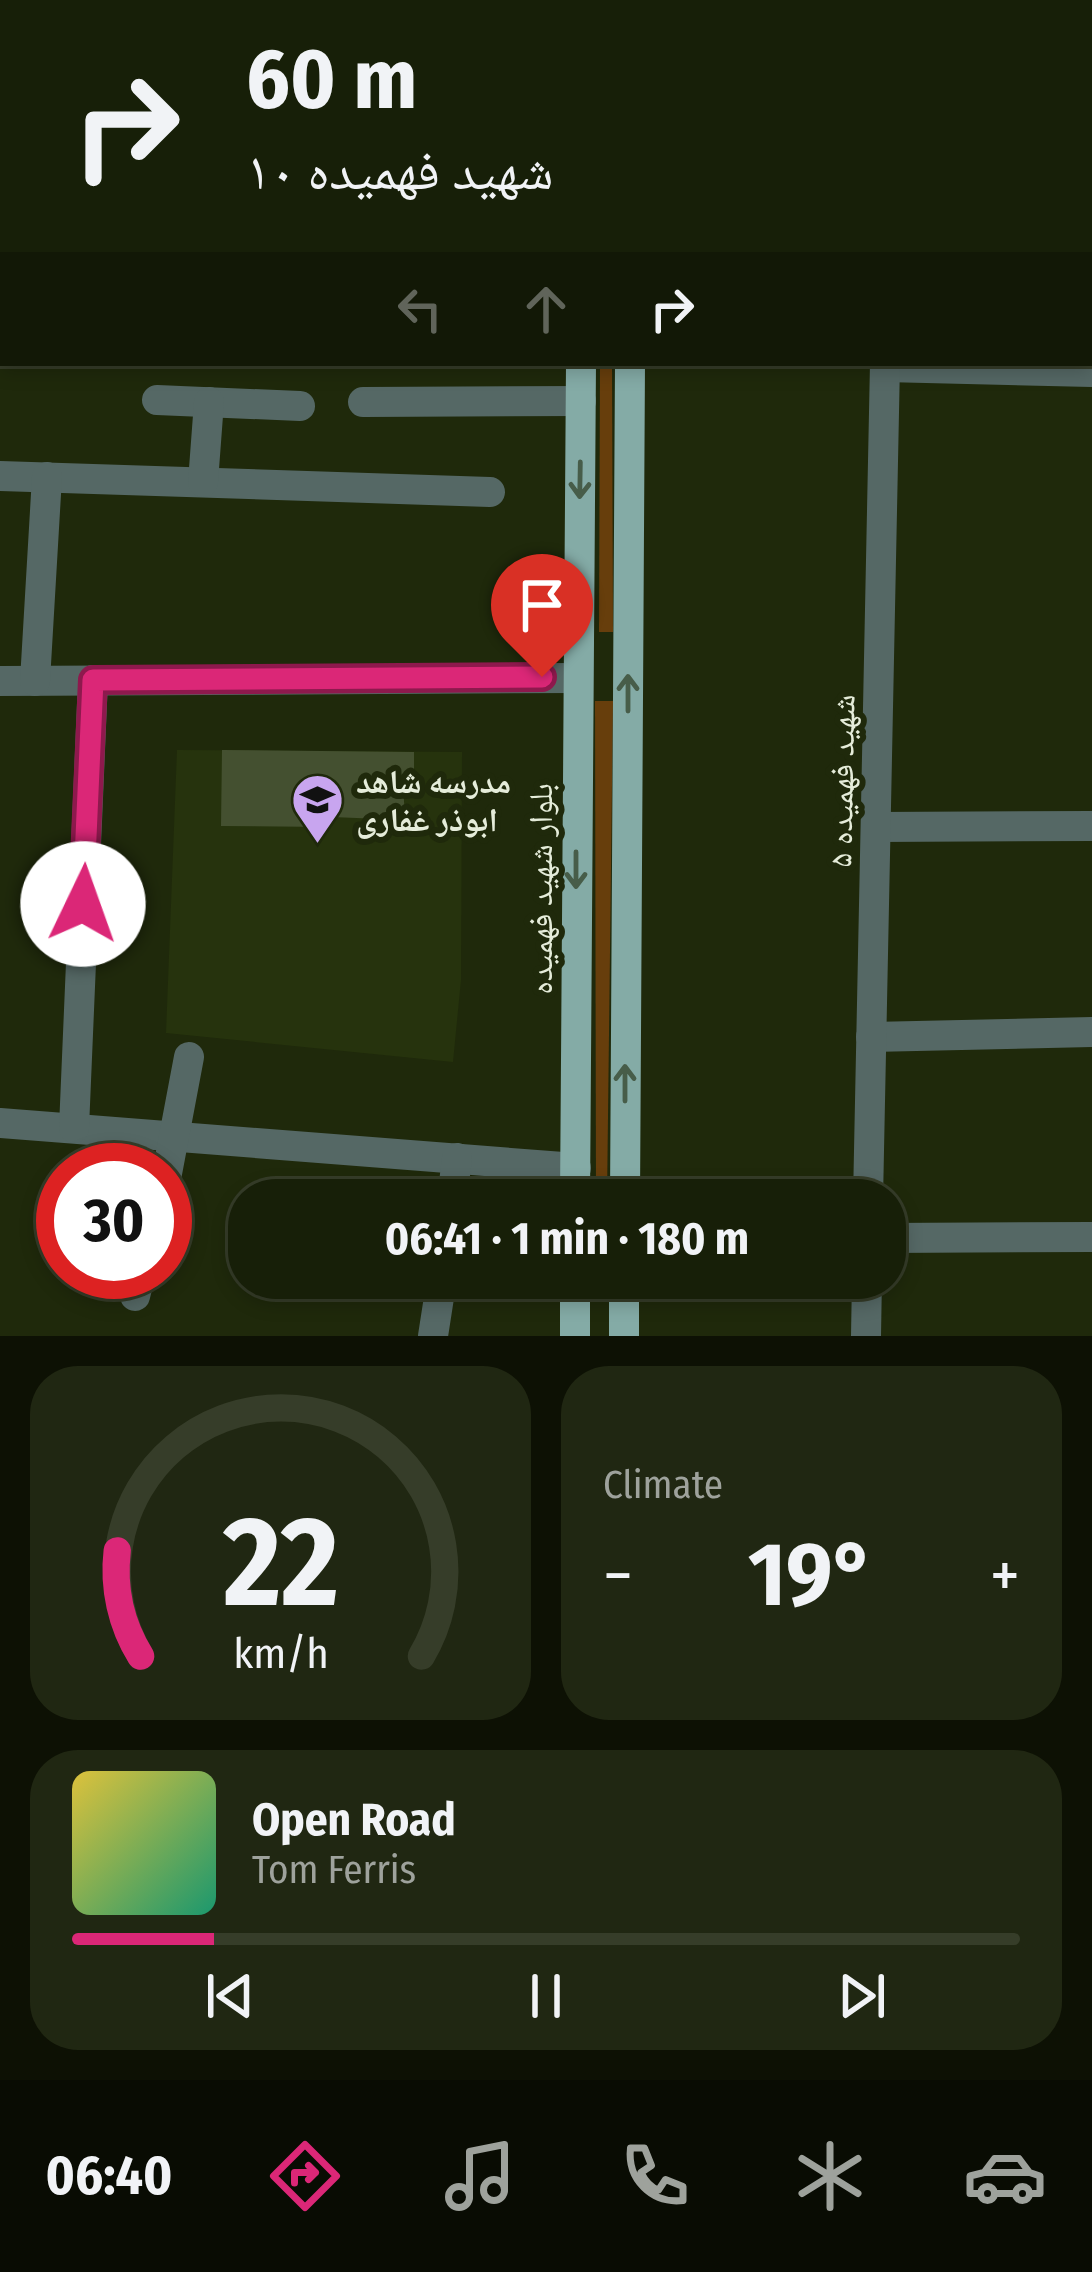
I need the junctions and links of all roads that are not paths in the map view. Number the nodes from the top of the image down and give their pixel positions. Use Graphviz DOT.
graph roads {
  1 [pos="581,366"];
  2 [pos="631,366"];
  3 [pos="885,366"];
  4 [pos="915,366"];
  5 [pos="1092,372"];
  6 [pos="158,400"];
  7 [pos="581,401"];
  8 [pos="209,402"];
  9 [pos="363,402"];
  10 [pos="301,406"];
  11 [pos="0,476"];
  12 [pos="47,477"];
  13 [pos="203,482"];
  14 [pos="490,492"];
  15 [pos="577,678"];
  16 [pos="93,680"];
  17 [pos="0,681"];
  18 [pos="35,681"];
  19 [pos="1092,826"];
  20 [pos="876,827"];
  21 [pos="1092,1032"];
  22 [pos="872,1037"];
  23 [pos="189,1057"];
  24 [pos="0,1123"];
  25 [pos="74,1128"];
  26 [pos="178,1137"];
  27 [pos="176,1143"];
  28 [pos="457,1158"];
  29 [pos="575,1168"];
  30 [pos="454,1179"];
  31 [pos="575,1179"];
  32 [pos="625,1179"];
  33 [pos="869,1179"];
  34 [pos="906,1238"];
  35 [pos="1092,1238"];
  36 [pos="439,1299"];
  37 [pos="575,1299"];
  38 [pos="624,1299"];
  39 [pos="867,1299"];
  40 [pos="434,1336"];
  41 [pos="575,1336"];
  42 [pos="624,1336"];
  43 [pos="866,1336"];
  1 -- 7 [label="main road, بلوار شهید فهمیده"];
  32 -- 2 [label="main road, one-way"];
  3 -- 20 [label="street, شهید فهمیده ۵"];
  4 -- 5 [label="street"];
  6 -- 8 [label="street"];
  7 -- 9 [label="street"];
  7 -- 15 [label="main road, بلوار شهید فهمیده, one-way"];
  8 -- 10 [label="street"];
  8 -- 13 [label="street"];
  11 -- 12 [label="street"];
  12 -- 13 [label="street"];
  12 -- 18 [label="street"];
  13 -- 14 [label="street"];
  15 -- 16 [label="street"];
  15 -- 29 [label="main road, بلوار شهید فهمیده, one-way"];
  16 -- 18 [label="street"];
  16 -- 25 [label="street"];
  17 -- 18 [label="street"];
  19 -- 20 [label="street"];
  20 -- 22 [label="street, شهید فهمیده ۵"];
  21 -- 22 [label="street"];
  22 -- 33 [label="street, شهید فهمیده ۵"];
  23 -- 26 [label="street"];
  24 -- 25 [label="street"];
  25 -- 26 [label="street"];
  26 -- 27 [label="street"];
  26 -- 28 [label="street"];
  28 -- 29 [label="street"];
  28 -- 30 [label="street"];
  29 -- 31 [label="main road, بلوار شهید فهمیده"];
  34 -- 35 [label="street"];
  36 -- 40 [label="street"];
  37 -- 41 [label="main road"];
  38 -- 42 [label="main road"];
  39 -- 43 [label="street"];
}
